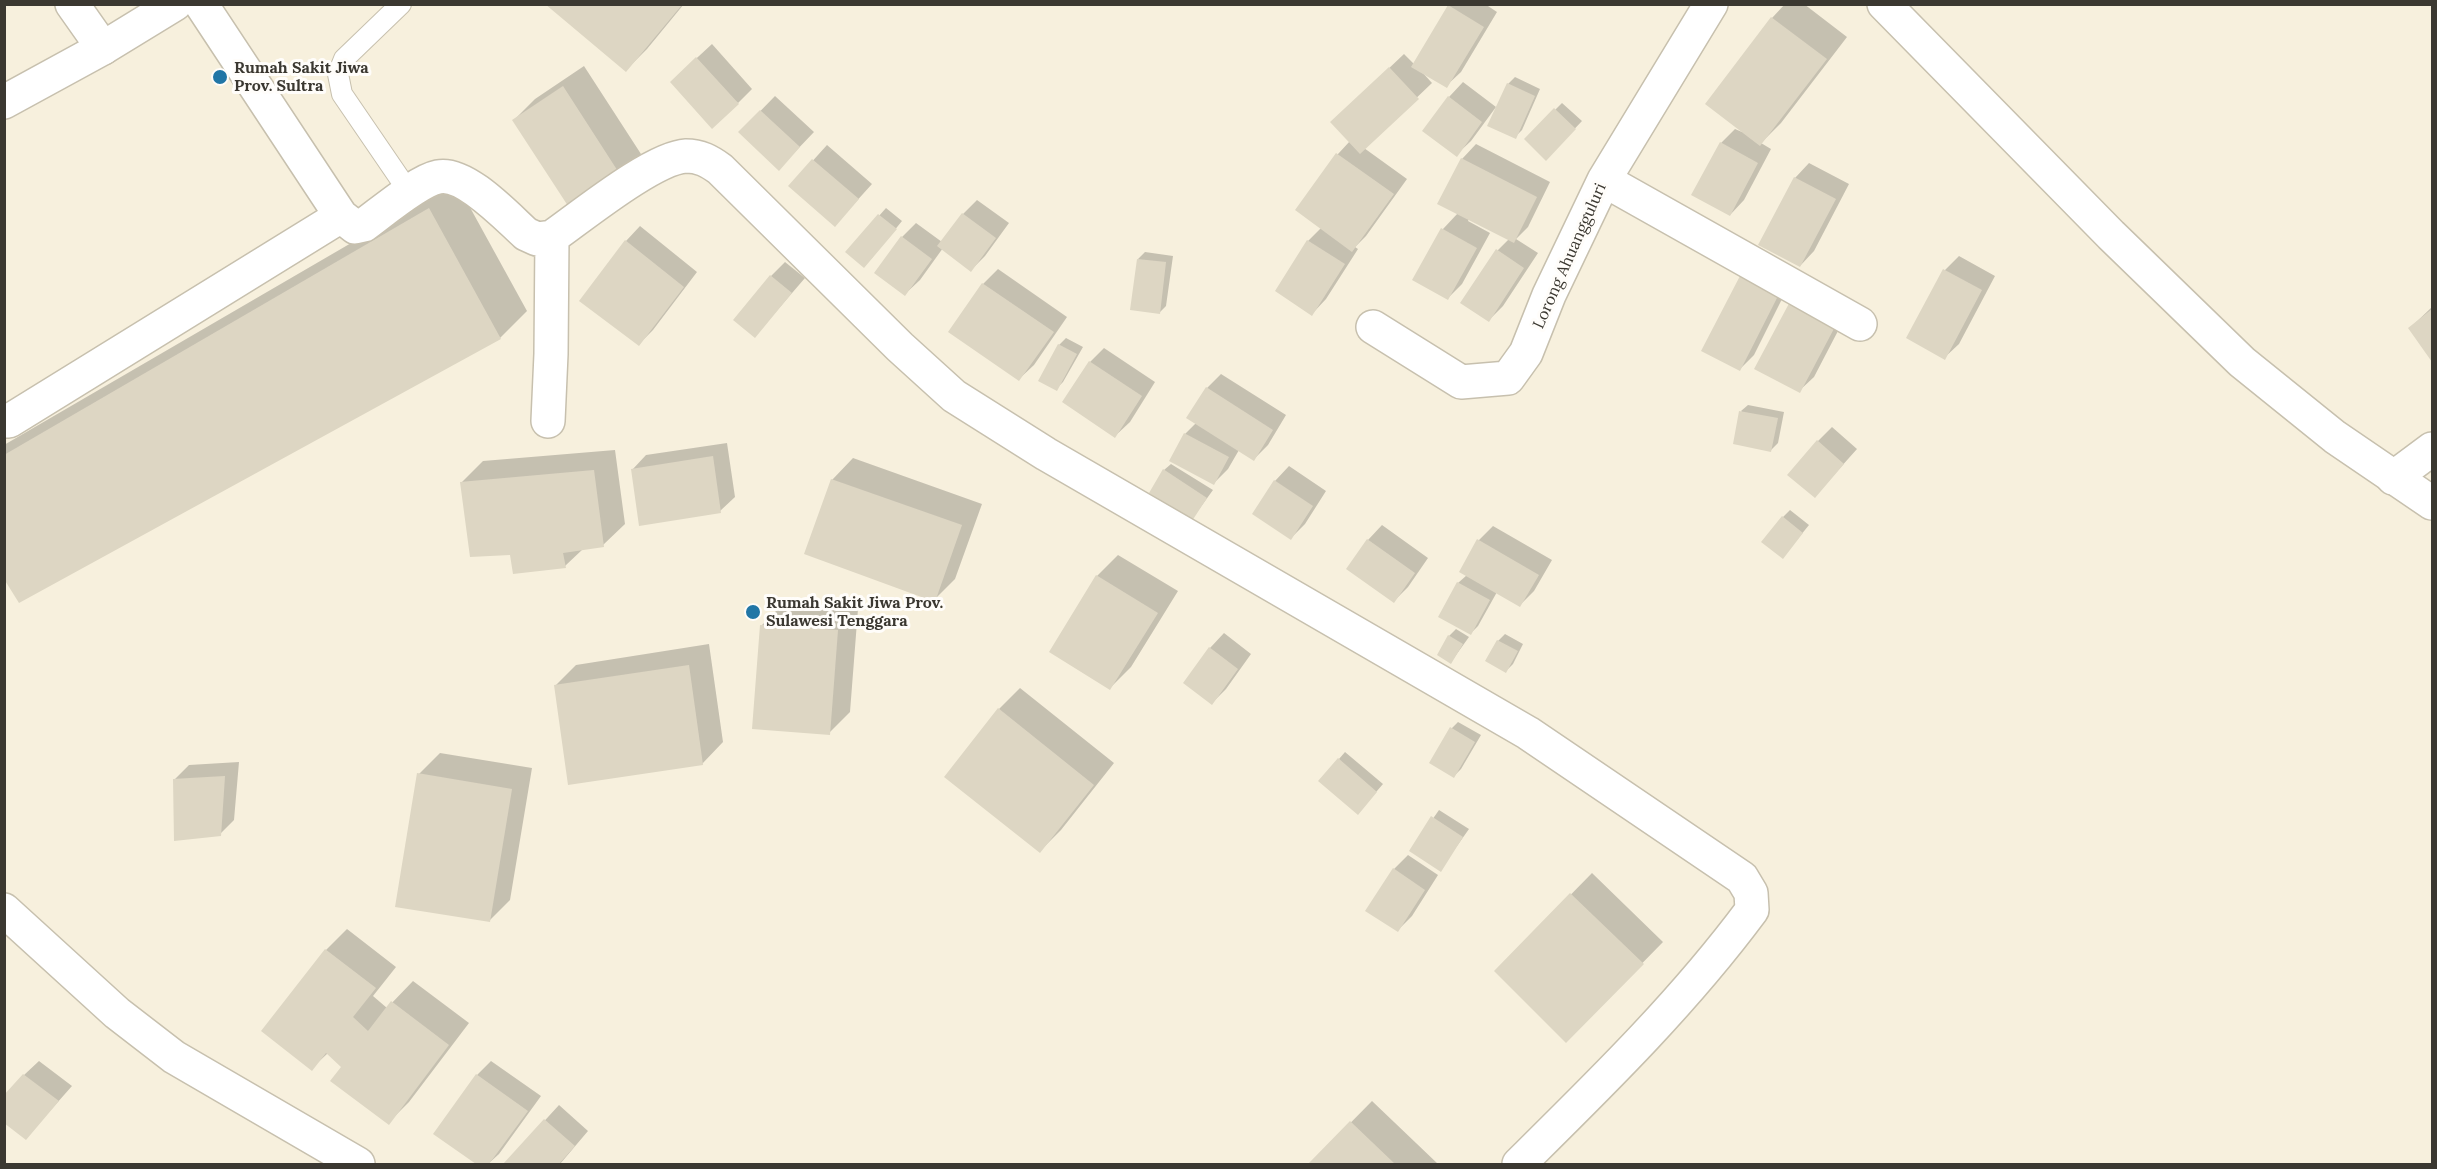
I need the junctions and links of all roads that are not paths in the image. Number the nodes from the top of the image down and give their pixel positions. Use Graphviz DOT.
graph roads {
  1 [pos="72,4"];
  2 [pos="175,4"];
  3 [pos="201,4"];
  4 [pos="401,4"];
  5 [pos="1711,4"];
  6 [pos="1884,4"];
  7 [pos="103,48"];
  8 [pos="4,102"];
  9 [pos="1604,180"];
  10 [pos="409,192"];
  11 [pos="341,216"];
  12 [pos="552,237"];
  13 [pos="1860,324"];
  14 [pos="1372,327"];
  15 [pos="548,421"];
  16 [pos="4,422"];
  17 [pos="2433,449"];
  18 [pos="2393,478"];
  19 [pos="2433,503"];
  20 [pos="4,910"];
  21 [pos="358,1164"];
  22 [pos="1519,1164"];
  1 -- 7 [label="street"];
  2 -- 7 [label="street"];
  3 -- 11 [label="street"];
  4 -- 10 [label="lane"];
  5 -- 9 [label="street, Lorong Ahuangguluri"];
  6 -- 18 [label="street"];
  7 -- 8 [label="street"];
  9 -- 13 [label="street"];
  9 -- 14 [label="street, Lorong Ahuangguluri"];
  10 -- 11 [label="street"];
  10 -- 12 [label="street"];
  11 -- 16 [label="street"];
  12 -- 15 [label="street"];
  12 -- 22 [label="street"];
  17 -- 18 [label="street"];
  18 -- 19 [label="street"];
  20 -- 21 [label="street"];
}
